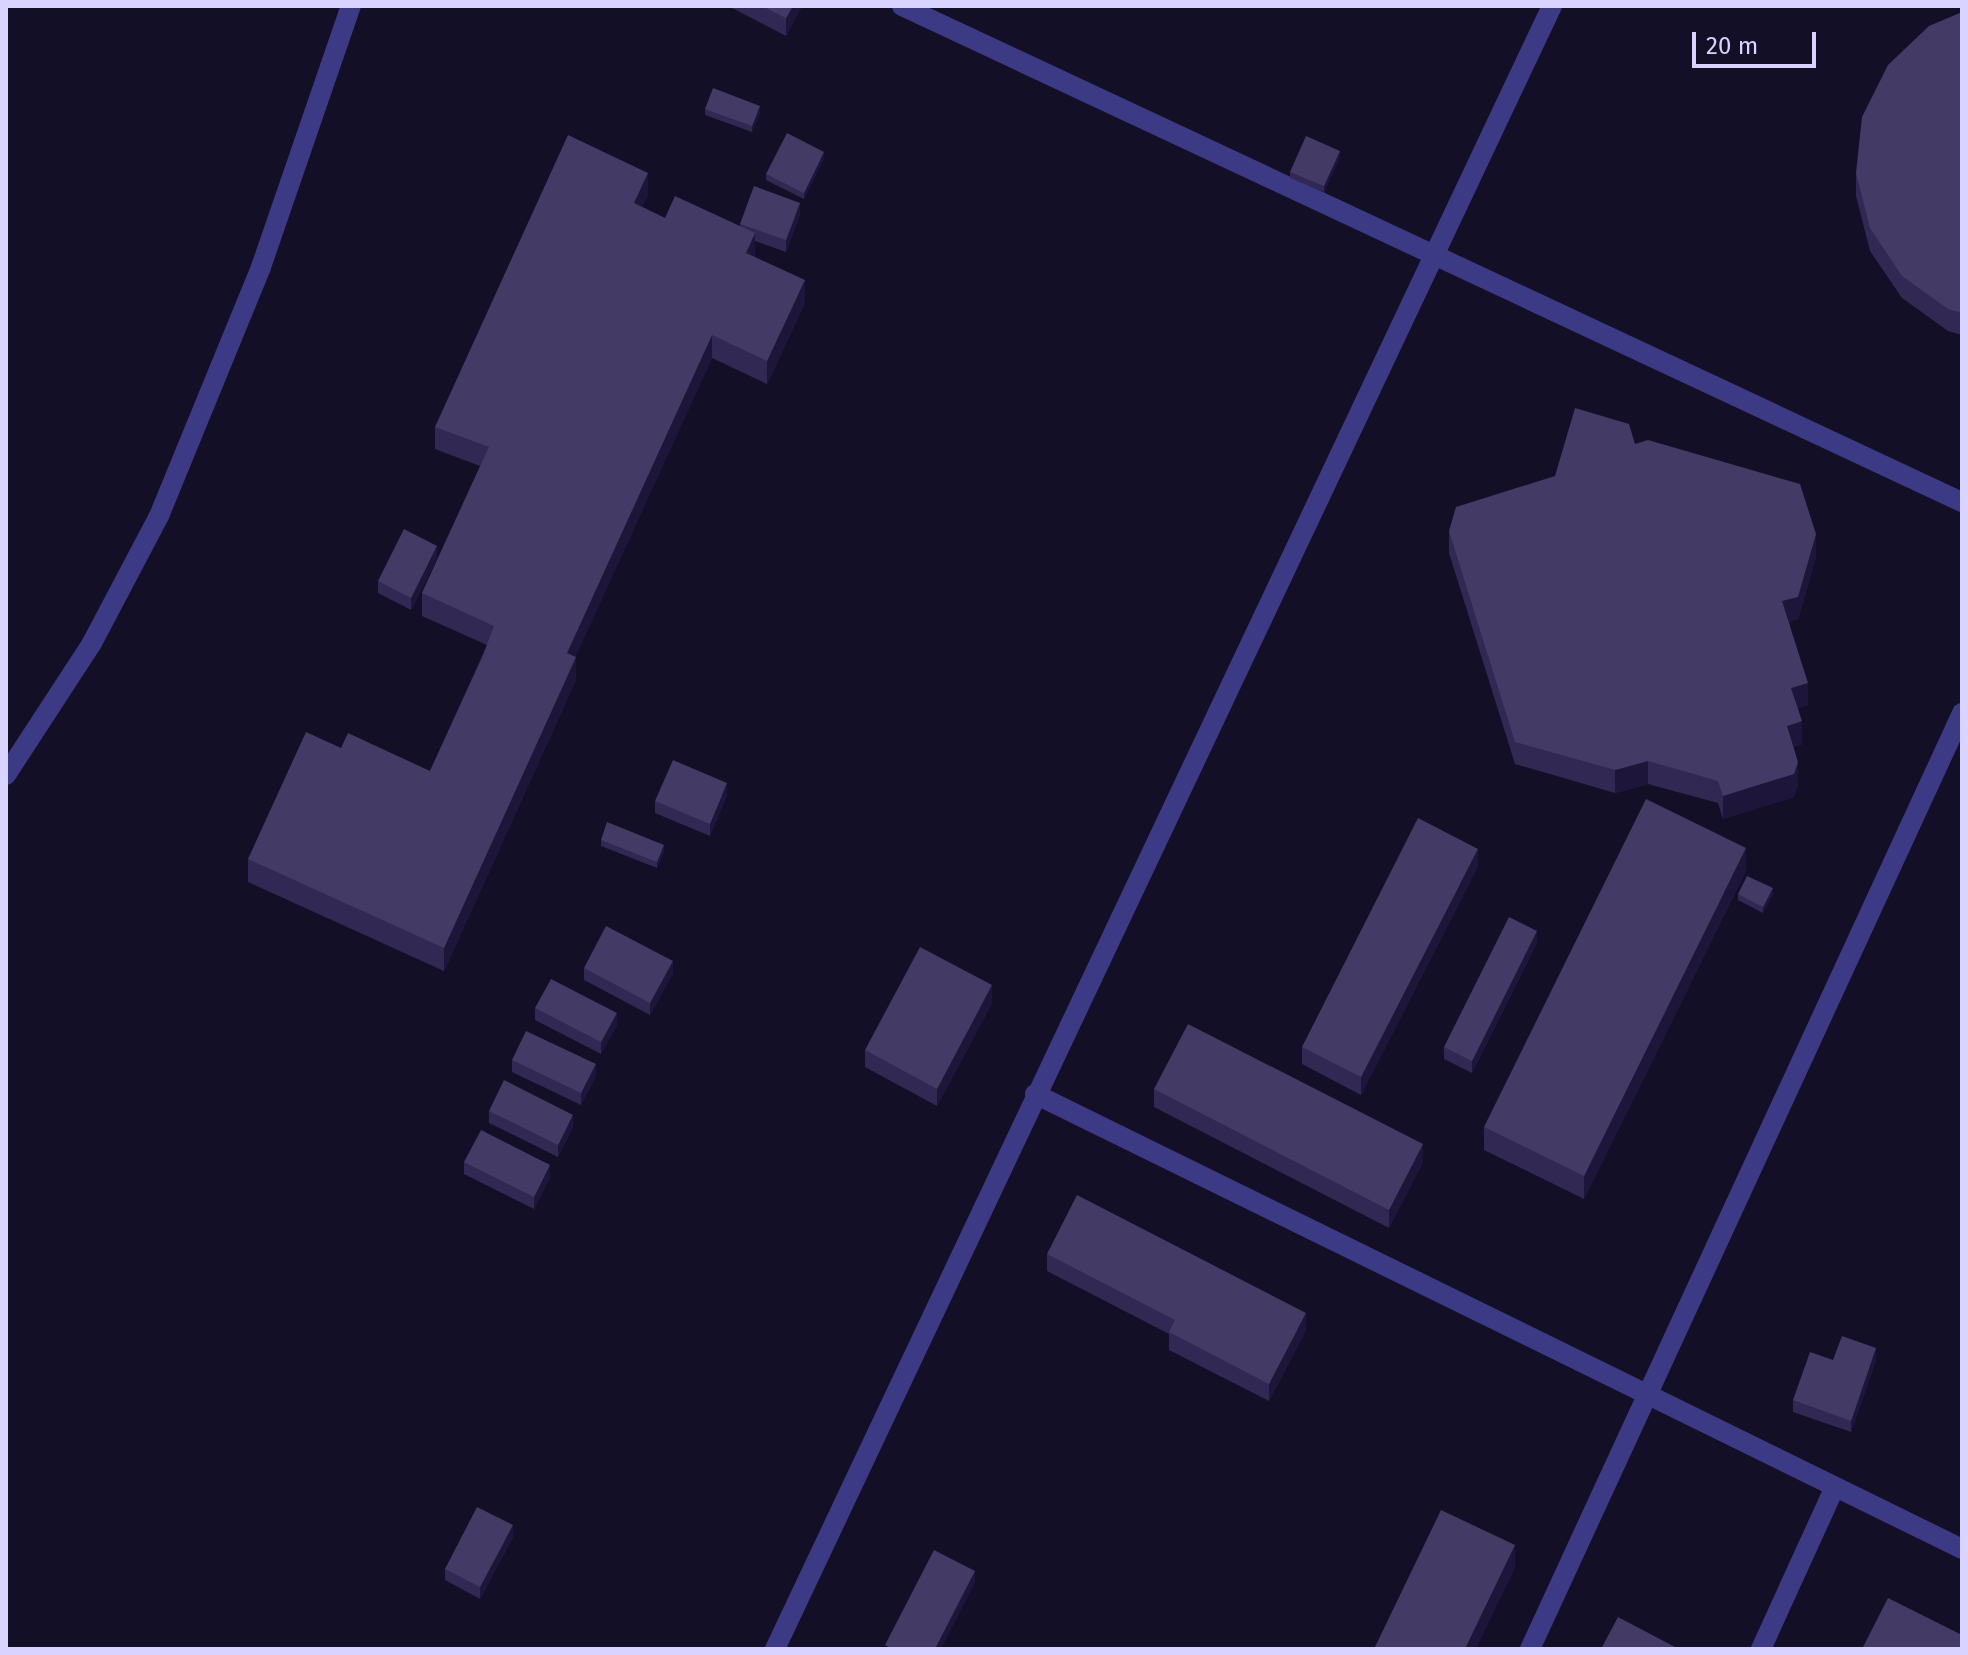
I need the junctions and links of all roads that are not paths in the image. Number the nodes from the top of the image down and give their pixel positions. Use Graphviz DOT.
graph roads {
  1 [pos="351,6"];
  2 [pos="902,6"];
  3 [pos="1552,6"];
  4 [pos="1436,257"];
  5 [pos="1962,502"];
  6 [pos="1962,713"];
  7 [pos="6,775"];
  8 [pos="1035,1094"];
  9 [pos="1648,1394"];
  10 [pos="1834,1489"];
  11 [pos="1962,1549"];
  12 [pos="775,1649"];
  13 [pos="1530,1649"];
  14 [pos="1761,1649"];
  1 -- 7 [label="lane"];
  2 -- 4 [label="lane"];
  3 -- 4 [label="lane"];
  4 -- 5 [label="lane"];
  4 -- 8 [label="lane"];
  6 -- 9 [label="lane"];
  8 -- 9 [label="lane"];
  8 -- 12 [label="lane"];
  9 -- 10 [label="lane"];
  9 -- 13 [label="lane"];
  10 -- 11 [label="lane"];
  10 -- 14 [label="lane"];
}
